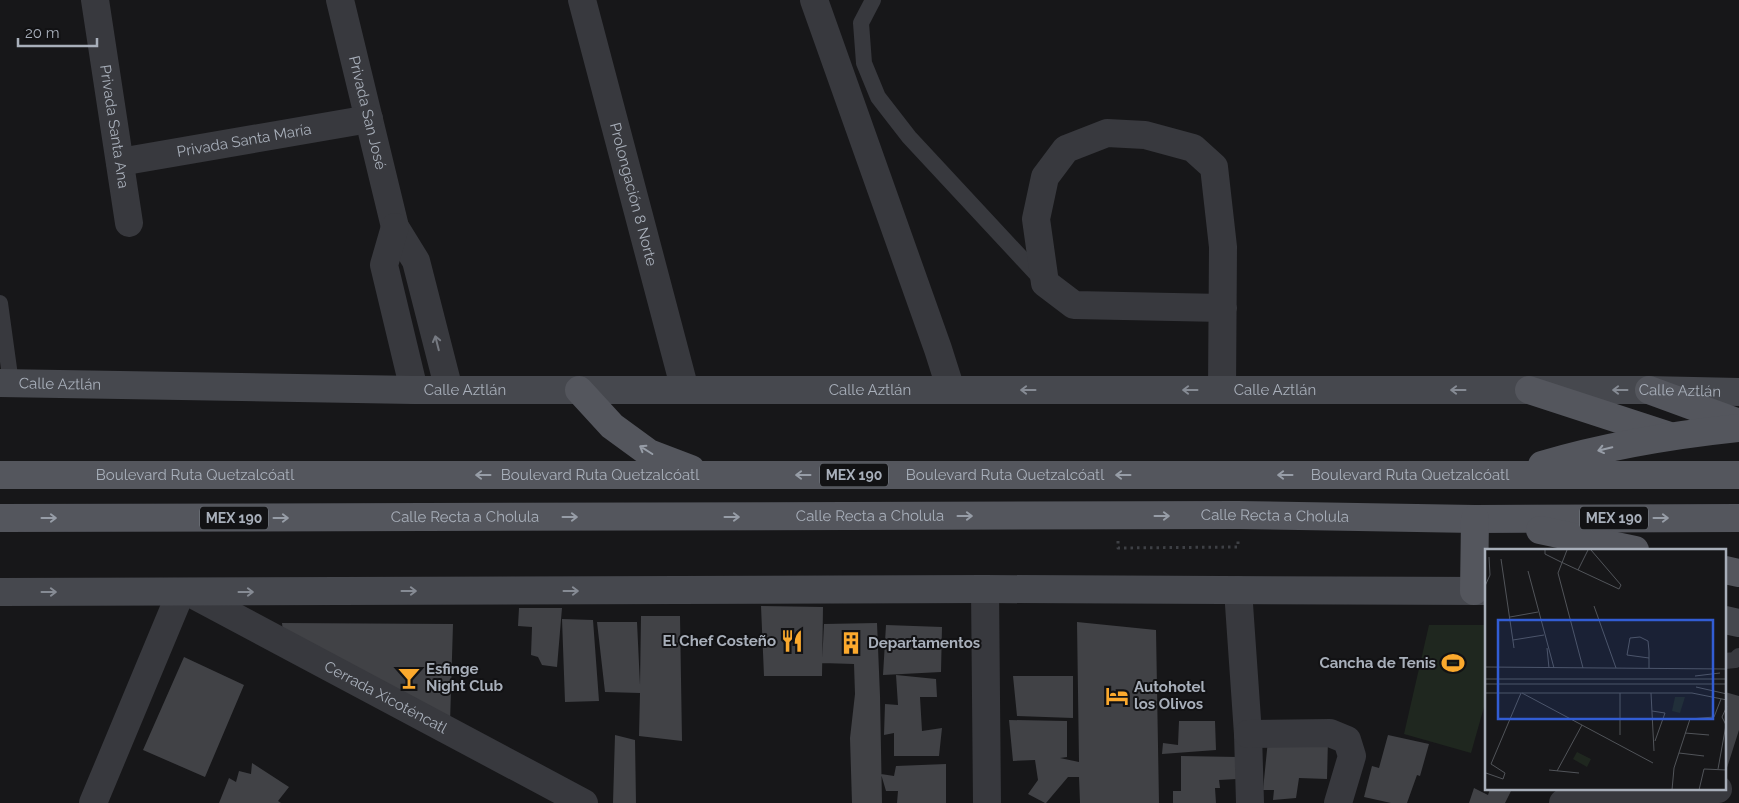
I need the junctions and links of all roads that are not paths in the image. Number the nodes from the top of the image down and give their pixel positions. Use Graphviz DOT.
graph roads {
  1 [pos="95,0"];
  2 [pos="340,0"];
  3 [pos="582,0"];
  4 [pos="814,0"];
  5 [pos="873,0"];
  6 [pos="369,119"];
  7 [pos="120,162"];
  8 [pos="129,222"];
  9 [pos="395,227"];
  10 [pos="1045,283"];
  11 [pos="0,303"];
  12 [pos="1223,308"];
  13 [pos="5,383"];
  14 [pos="414,390"];
  15 [pos="449,390"];
  16 [pos="579,390"];
  17 [pos="685,390"];
  18 [pos="951,390"];
  19 [pos="1222,390"];
  20 [pos="1529,390"];
  21 [pos="1649,390"];
  22 [pos="1739,392"];
  23 [pos="1739,423"];
  24 [pos="1739,428"];
  25 [pos="1670,437"];
  26 [pos="0,475"];
  27 [pos="707,475"];
  28 [pos="1509,475"];
  29 [pos="1739,475"];
  30 [pos="0,518"];
  31 [pos="1739,518"];
  32 [pos="1482,519"];
  33 [pos="1630,549"];
  34 [pos="1726,570"];
  35 [pos="1739,573"];
  36 [pos="985,590"];
  37 [pos="1238,590"];
  38 [pos="1480,591"];
  39 [pos="0,592"];
  40 [pos="184,592"];
  41 [pos="1726,620"];
  42 [pos="1739,623"];
  43 [pos="1739,656"];
  44 [pos="1726,661"];
  45 [pos="1248,734"];
  46 [pos="1739,787"];
  47 [pos="1726,789"];
  48 [pos="1707,790"];
  49 [pos="93,803"];
  50 [pos="584,803"];
  51 [pos="987,803"];
  52 [pos="1250,803"];
  53 [pos="1338,803"];
  54 [pos="1563,803"];
  1 -- 7 [label="street, Privada Santa Ana"];
  2 -- 6 [label="street, Privada San José"];
  3 -- 17 [label="street, Prolongación 8 Norte"];
  4 -- 18 [label="street"];
  5 -- 10 [label="lane"];
  6 -- 7 [label="street, Privada Santa María"];
  6 -- 9 [label="street, Privada San José"];
  7 -- 8 [label="street, Privada Santa Ana"];
  9 -- 14 [label="street, Privada San José"];
  15 -- 9 [label="street, Privada San José, one-way"];
  10 -- 12 [label="street"];
  10 -- 12 [label="street"];
  11 -- 13 [label="lane"];
  12 -- 19 [label="street"];
  13 -- 14 [label="main road, Calle Aztlán"];
  14 -- 15 [label="main road, Calle Aztlán"];
  15 -- 16 [label="main road, Calle Aztlán"];
  16 -- 17 [label="main road, Calle Aztlán"];
  27 -- 16 [label="main road, one-way"];
  17 -- 18 [label="main road, Calle Aztlán"];
  19 -- 18 [label="main road, Calle Aztlán, one-way"];
  20 -- 19 [label="main road, Calle Aztlán, one-way"];
  21 -- 20 [label="main road, Calle Aztlán, one-way"];
  20 -- 25 [label="main road"];
  21 -- 22 [label="main road, Calle Aztlán"];
  21 -- 23 [label="main road"];
  24 -- 25 [label="main road"];
  25 -- 28 [label="main road, one-way"];
  27 -- 26 [label="main road, Boulevard Ruta Quetzalcóatl / MEX 190, one-way"];
  28 -- 27 [label="main road, Boulevard Ruta Quetzalcóatl / MEX 190, one-way"];
  28 -- 29 [label="main road, Boulevard Ruta Quetzalcóatl / MEX 190"];
  30 -- 32 [label="main road, Calle Recta a Cholula / MEX 190, one-way"];
  32 -- 31 [label="main road, Calle Recta a Cholula / MEX 190, one-way"];
  32 -- 33 [label="main road"];
  32 -- 38 [label="main road"];
  34 -- 35 [label="main road"];
  36 -- 37 [label="main road"];
  40 -- 36 [label="main road, one-way"];
  36 -- 51 [label="street"];
  37 -- 38 [label="main road"];
  37 -- 45 [label="street"];
  39 -- 40 [label="main road, one-way"];
  40 -- 49 [label="street"];
  40 -- 50 [label="street, Cerrada Xicoténcatl"];
  41 -- 42 [label="main road"];
  43 -- 44 [label="lane"];
  45 -- 52 [label="street"];
  45 -- 53 [label="street"];
  46 -- 47 [label="street"];
  48 -- 54 [label="street"];
}
